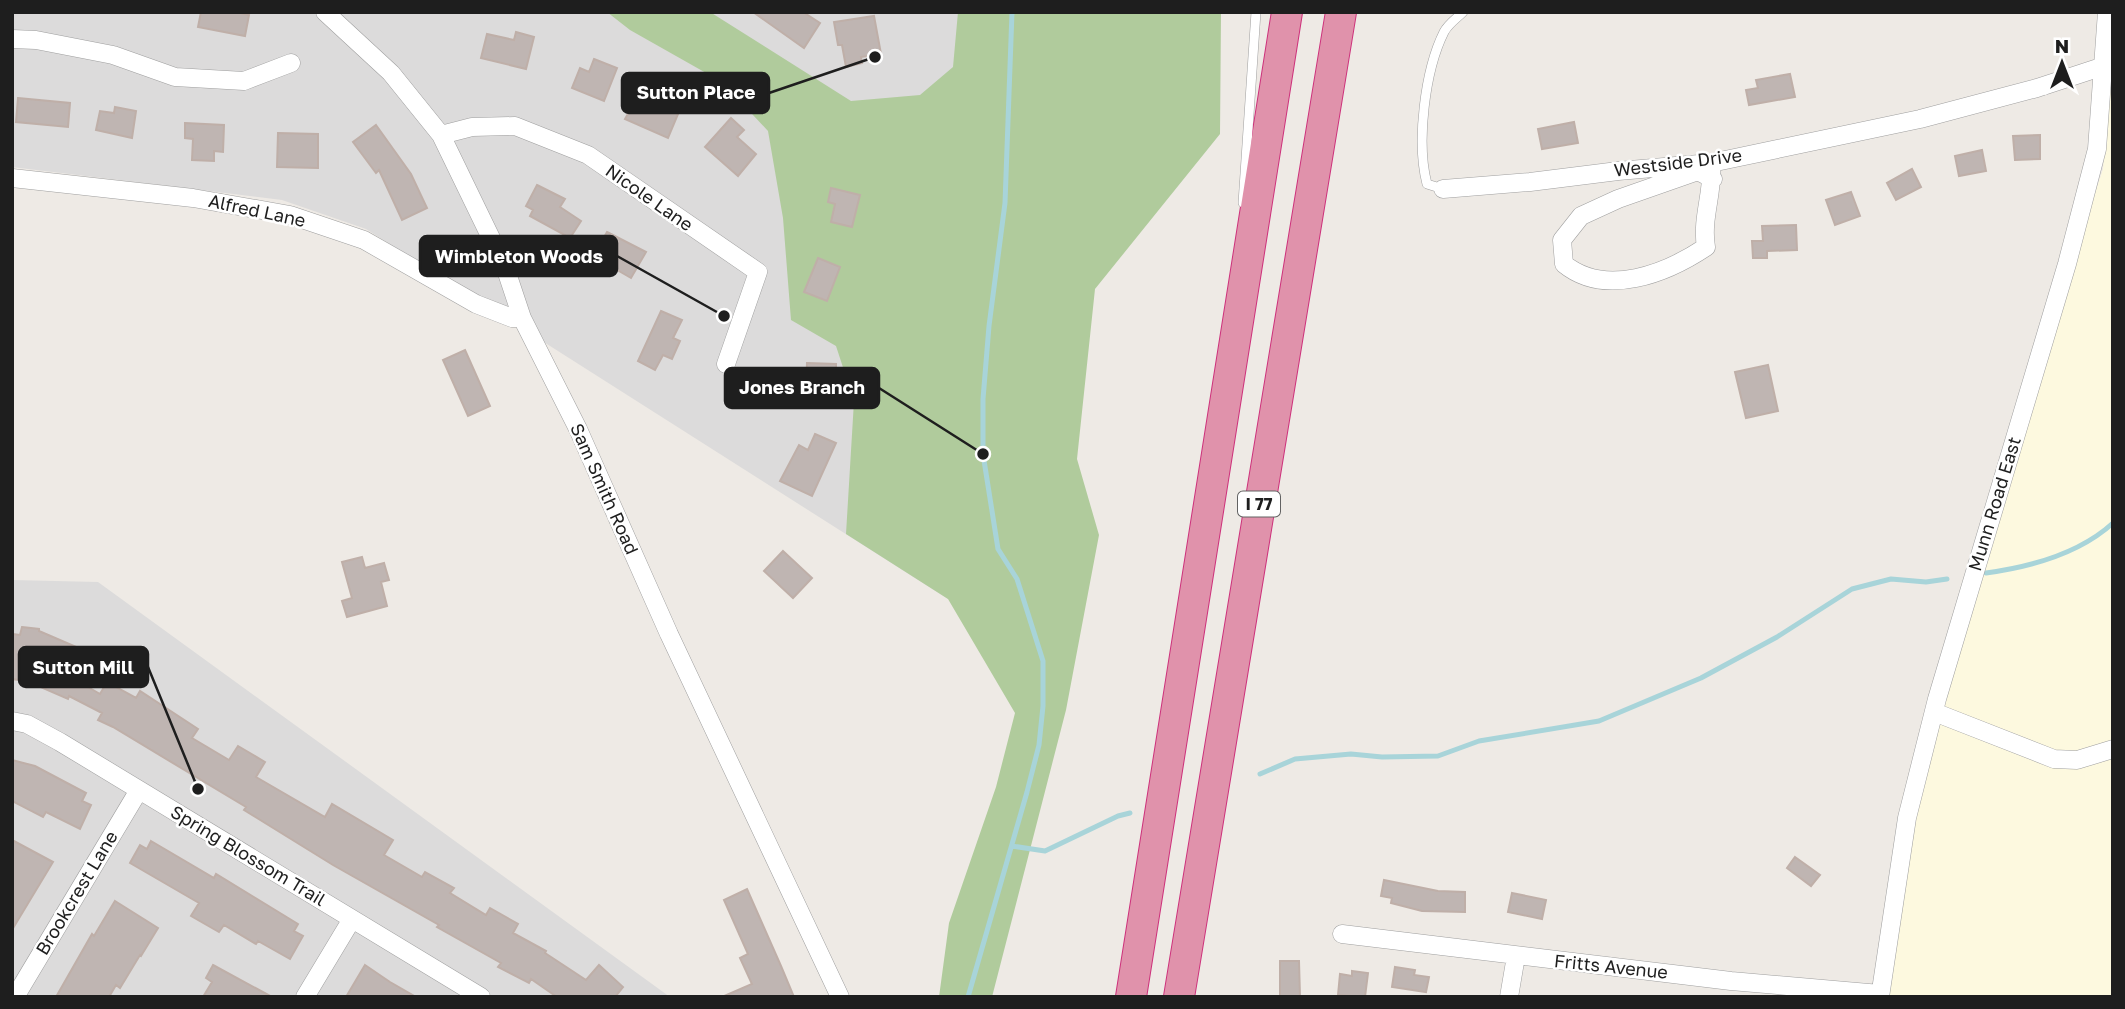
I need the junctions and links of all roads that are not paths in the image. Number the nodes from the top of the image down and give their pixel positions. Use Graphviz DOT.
graph roads {
  1 [pos="325,12"];
  2 [pos="1255,12"];
  3 [pos="1287,12"];
  4 [pos="1341,12"];
  5 [pos="1463,12"];
  6 [pos="2107,12"];
  7 [pos="12,39"];
  8 [pos="291,62"];
  9 [pos="2104,66"];
  10 [pos="441,135"];
  11 [pos="2105,149"];
  12 [pos="1709,172"];
  13 [pos="12,178"];
  14 [pos="1443,189"];
  15 [pos="1244,285"];
  16 [pos="522,318"];
  17 [pos="726,364"];
  18 [pos="1934,712"];
  19 [pos="12,721"];
  20 [pos="2113,749"];
  21 [pos="139,790"];
  22 [pos="352,919"];
  23 [pos="1342,934"];
  24 [pos="1516,956"];
  25 [pos="1880,995"];
  26 [pos="14,996"];
  27 [pos="305,997"];
  28 [pos="481,997"];
  29 [pos="839,997"];
  30 [pos="1131,997"];
  31 [pos="1179,997"];
  32 [pos="1509,997"];
  1 -- 10 [label="street, Sam Smith Road"];
  2 -- 15 [label="lane"];
  3 -- 15 [label="highway"];
  4 -- 31 [label="highway, I 77"];
  5 -- 14 [label="lane, Westside Drive"];
  6 -- 9 [label="street, Munn Road East"];
  7 -- 8 [label="street"];
  9 -- 11 [label="street, Munn Road East"];
  9 -- 12 [label="street, Westside Drive"];
  10 -- 16 [label="street, Sam Smith Road"];
  10 -- 17 [label="street, Nicole Lane"];
  11 -- 18 [label="street, Munn Road East"];
  12 -- 12 [label="street"];
  12 -- 14 [label="street, Westside Drive"];
  13 -- 16 [label="street, Alfred Lane"];
  15 -- 30 [label="highway"];
  16 -- 29 [label="street, Sam Smith Road"];
  18 -- 20 [label="street"];
  18 -- 25 [label="street, Munn Road East"];
  19 -- 21 [label="street, Spring Blossom Trail"];
  21 -- 22 [label="street, Spring Blossom Trail"];
  21 -- 26 [label="street, Brookcrest Lane"];
  22 -- 27 [label="street"];
  22 -- 28 [label="street, Spring Blossom Trail"];
  23 -- 24 [label="street, Fritts Avenue"];
  24 -- 25 [label="street, Fritts Avenue"];
  24 -- 32 [label="street"];
}
